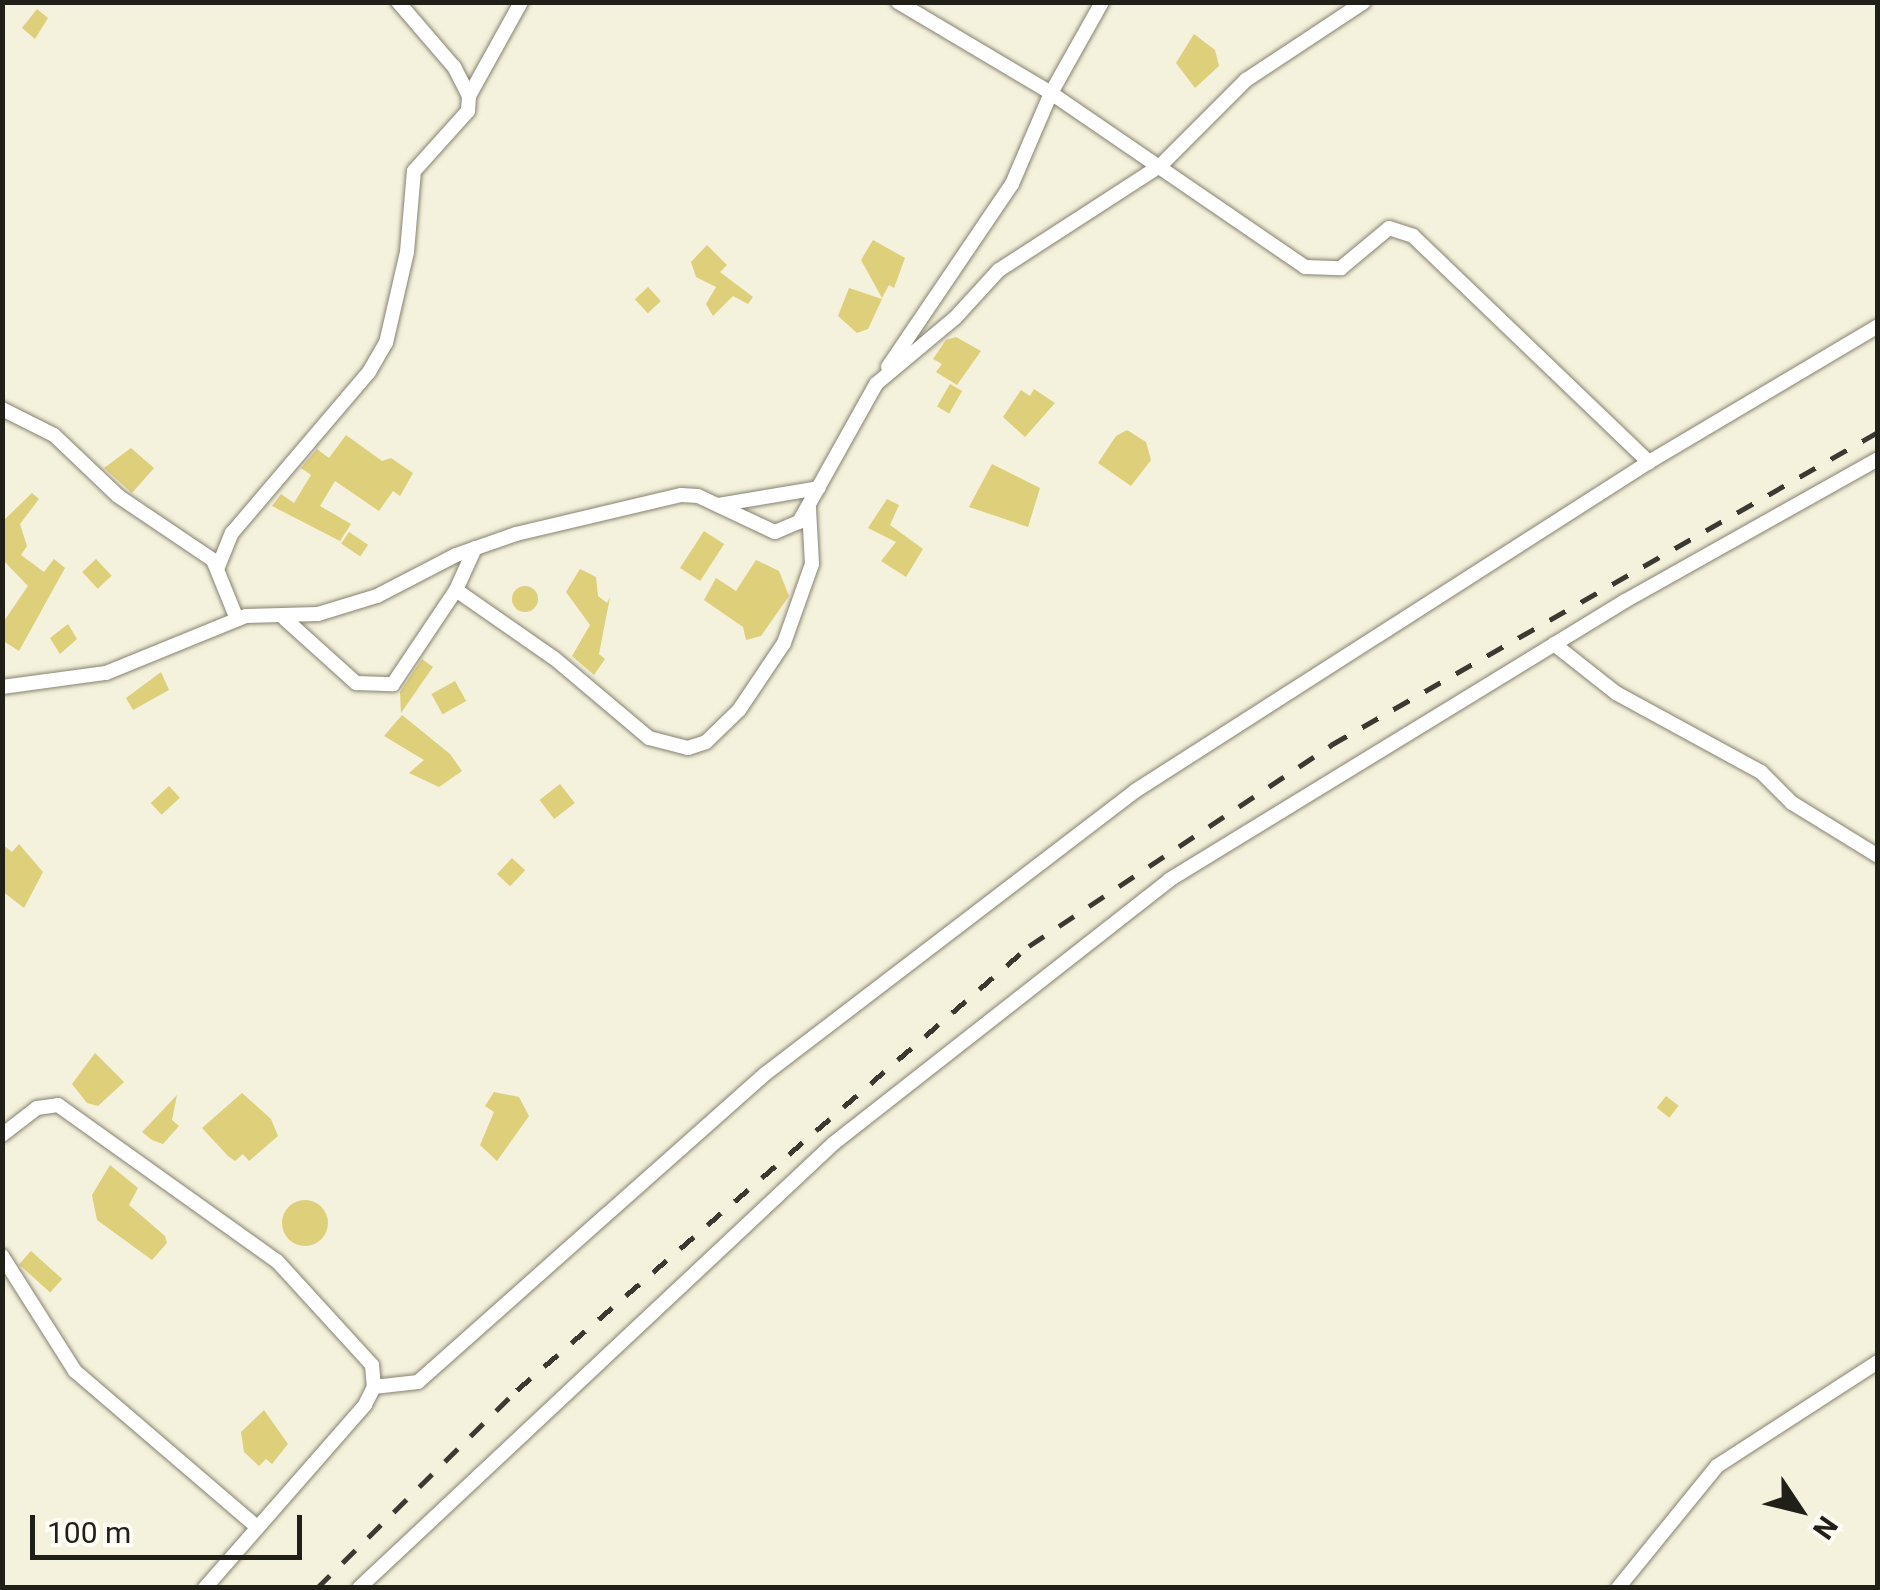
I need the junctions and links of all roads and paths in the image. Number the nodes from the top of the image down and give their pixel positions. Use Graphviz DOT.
graph roads {
  1 [pos="398,2"];
  2 [pos="520,2"];
  3 [pos="898,2"];
  4 [pos="1102,2"];
  5 [pos="1364,2"];
  6 [pos="1051,92"];
  7 [pos="469,96"];
  8 [pos="1160,166"];
  9 [pos="1878,326"];
  10 [pos="876,384"];
  11 [pos="2,409"];
  12 [pos="1878,460"];
  13 [pos="1649,462"];
  14 [pos="820,488"];
  15 [pos="718,505"];
  16 [pos="810,508"];
  17 [pos="475,548"];
  18 [pos="218,567"];
  19 [pos="456,590"];
  20 [pos="237,619"];
  21 [pos="285,619"];
  22 [pos="1554,644"];
  23 [pos="2,687"];
  24 [pos="1878,856"];
  25 [pos="2,1135"];
  26 [pos="2,1256"];
  27 [pos="1878,1362"];
  28 [pos="374,1387"];
  29 [pos="258,1528"];
  30 [pos="205,1588"];
  31 [pos="359,1588"];
  32 [pos="1618,1588"];
  1 -- 7 [label="street"];
  2 -- 7 [label="street"];
  3 -- 6 [label="street"];
  4 -- 6 [label="street"];
  5 -- 8 [label="street"];
  6 -- 8 [label="street"];
  6 -- 10 [label="street"];
  7 -- 18 [label="street"];
  8 -- 10 [label="street"];
  8 -- 13 [label="street"];
  9 -- 13 [label="street"];
  10 -- 14 [label="street"];
  11 -- 18 [label="street"];
  12 -- 22 [label="street"];
  13 -- 28 [label="street"];
  14 -- 15 [label="street"];
  14 -- 16 [label="street"];
  15 -- 16 [label="street"];
  15 -- 17 [label="street"];
  16 -- 19 [label="street"];
  17 -- 19 [label="street"];
  17 -- 21 [label="street"];
  18 -- 20 [label="street"];
  19 -- 21 [label="street"];
  20 -- 21 [label="street"];
  20 -- 23 [label="street"];
  22 -- 24 [label="street"];
  22 -- 31 [label="street"];
  25 -- 28 [label="street"];
  26 -- 29 [label="street"];
  27 -- 32 [label="street"];
  28 -- 29 [label="street"];
  29 -- 30 [label="street"];
}
